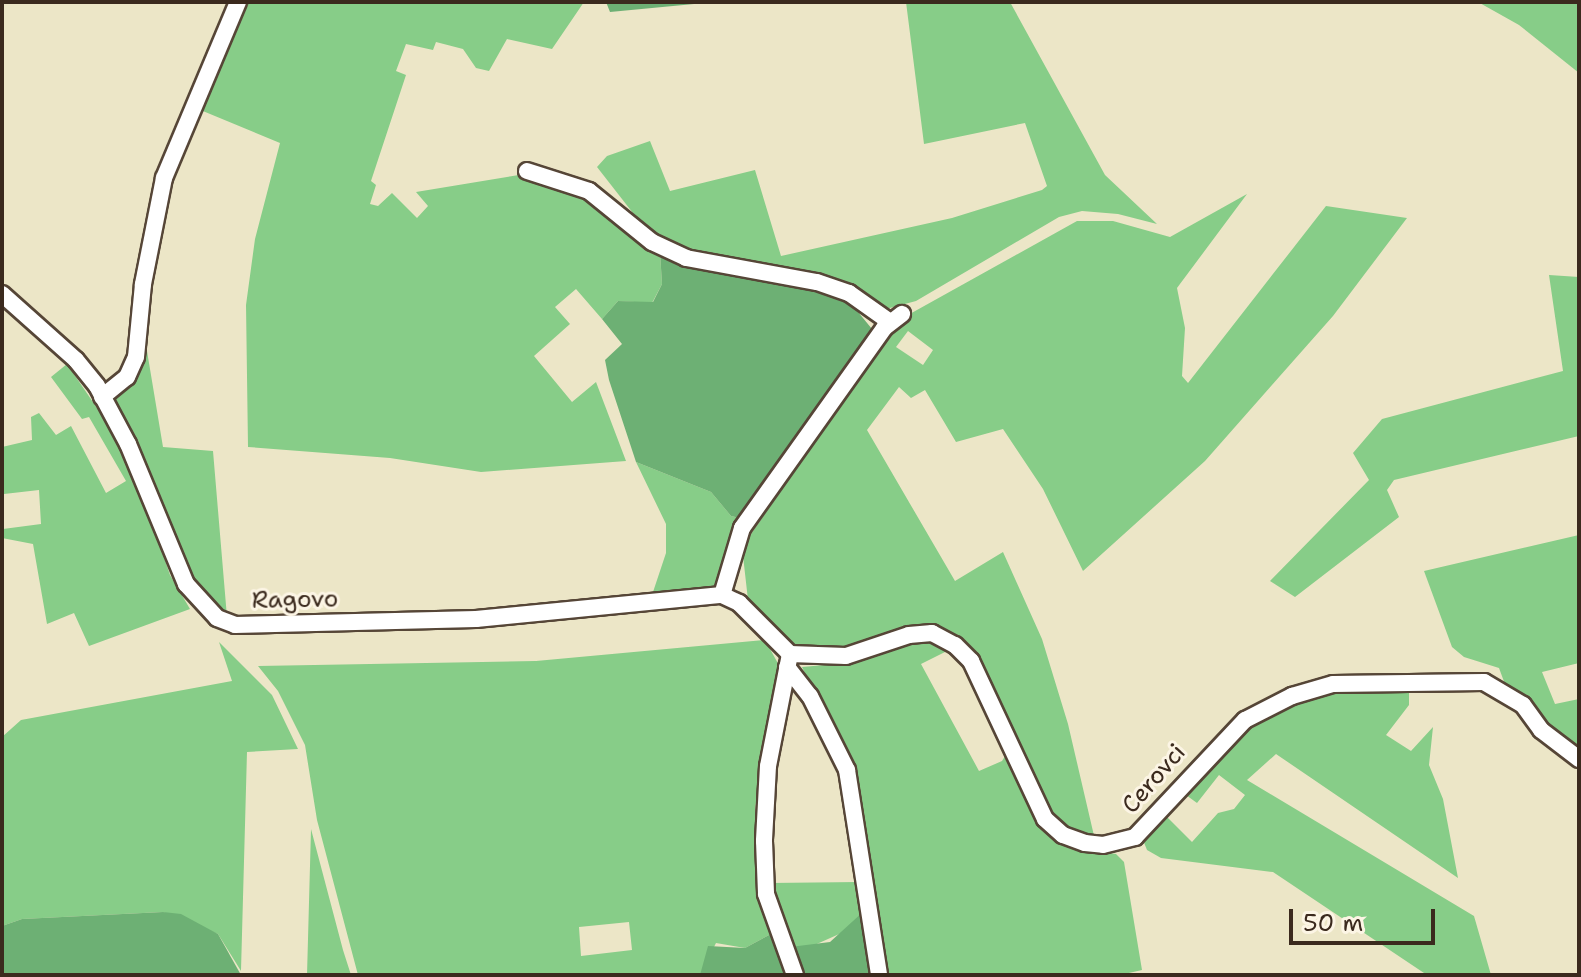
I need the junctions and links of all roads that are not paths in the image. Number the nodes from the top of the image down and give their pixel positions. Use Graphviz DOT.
graph roads {
  1 [pos="238,2"];
  2 [pos="527,171"];
  3 [pos="2,294"];
  4 [pos="102,397"];
  5 [pos="722,595"];
  6 [pos="788,661"];
  7 [pos="1579,759"];
  8 [pos="795,975"];
  9 [pos="879,975"];
  1 -- 4 [label="street"];
  2 -- 5 [label="street"];
  3 -- 4 [label="street, Ragovo"];
  4 -- 5 [label="street, Ragovo"];
  5 -- 6 [label="street"];
  6 -- 7 [label="street, Cerovci"];
  6 -- 8 [label="street"];
  6 -- 9 [label="street"];
}
